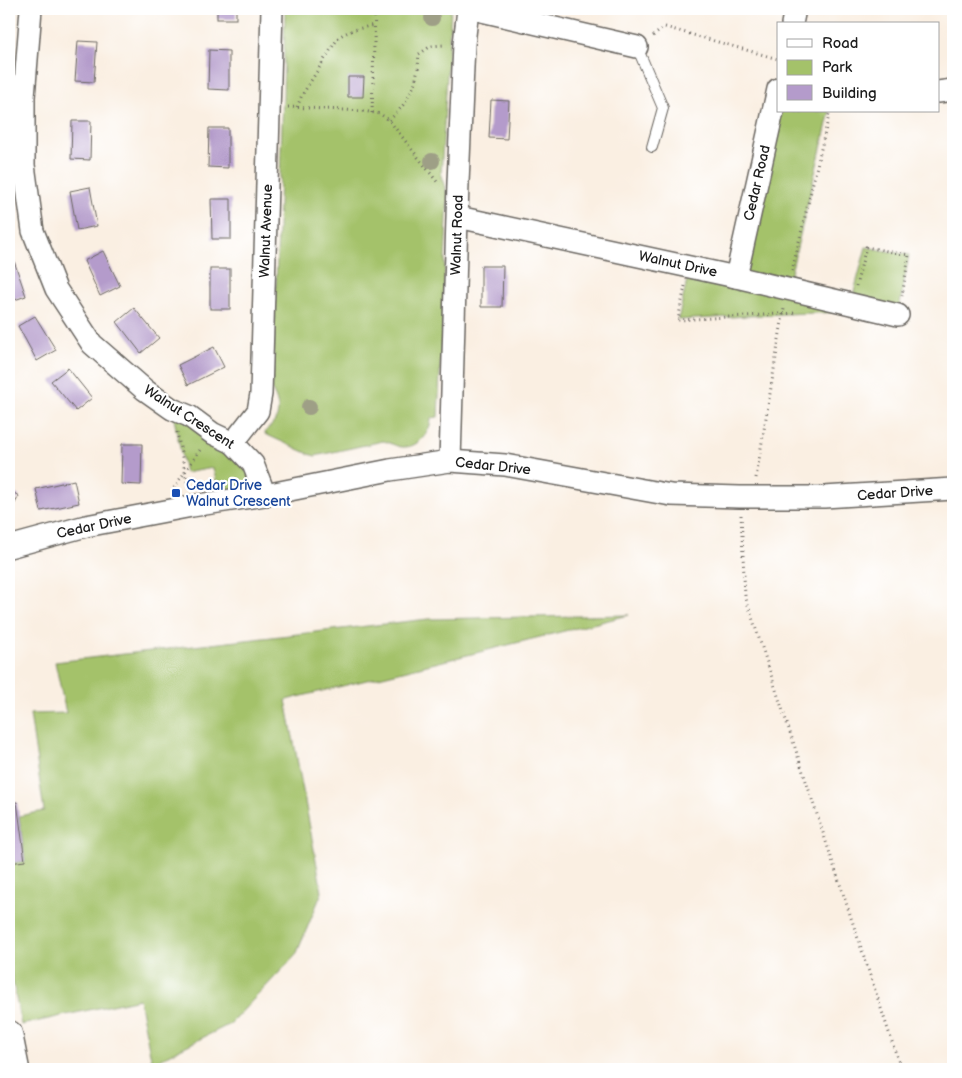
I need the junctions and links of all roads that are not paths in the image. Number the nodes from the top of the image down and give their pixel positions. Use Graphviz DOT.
graph roads {
  1 [pos="31,9"];
  2 [pos="272,9"];
  3 [pos="468,9"];
  4 [pos="473,9"];
  5 [pos="795,9"];
  6 [pos="792,22"];
  7 [pos="637,47"];
  8 [pos="953,90"];
  9 [pos="940,92"];
  10 [pos="777,93"];
  11 [pos="652,147"];
  12 [pos="458,217"];
  13 [pos="736,277"];
  14 [pos="898,315"];
  15 [pos="232,443"];
  16 [pos="450,461"];
  17 [pos="953,489"];
  18 [pos="265,495"];
  19 [pos="9,547"];
  20 [pos="9,1034"];
  21 [pos="16,1069"];
  1 -- 15 [label="street, Walnut Crescent"];
  2 -- 15 [label="street, Walnut Avenue"];
  3 -- 12 [label="street, Walnut Road"];
  4 -- 7 [label="street"];
  5 -- 6 [label="street"];
  7 -- 11 [label="lane"];
  8 -- 9 [label="street"];
  10 -- 13 [label="street, Cedar Road"];
  12 -- 13 [label="street, Walnut Drive"];
  12 -- 16 [label="street, Walnut Road"];
  13 -- 14 [label="street, Walnut Drive"];
  15 -- 18 [label="street, Walnut Crescent"];
  16 -- 17 [label="street, Cedar Drive"];
  16 -- 18 [label="street, Cedar Drive"];
  18 -- 19 [label="street, Cedar Drive"];
  20 -- 21 [label="street"];
}
